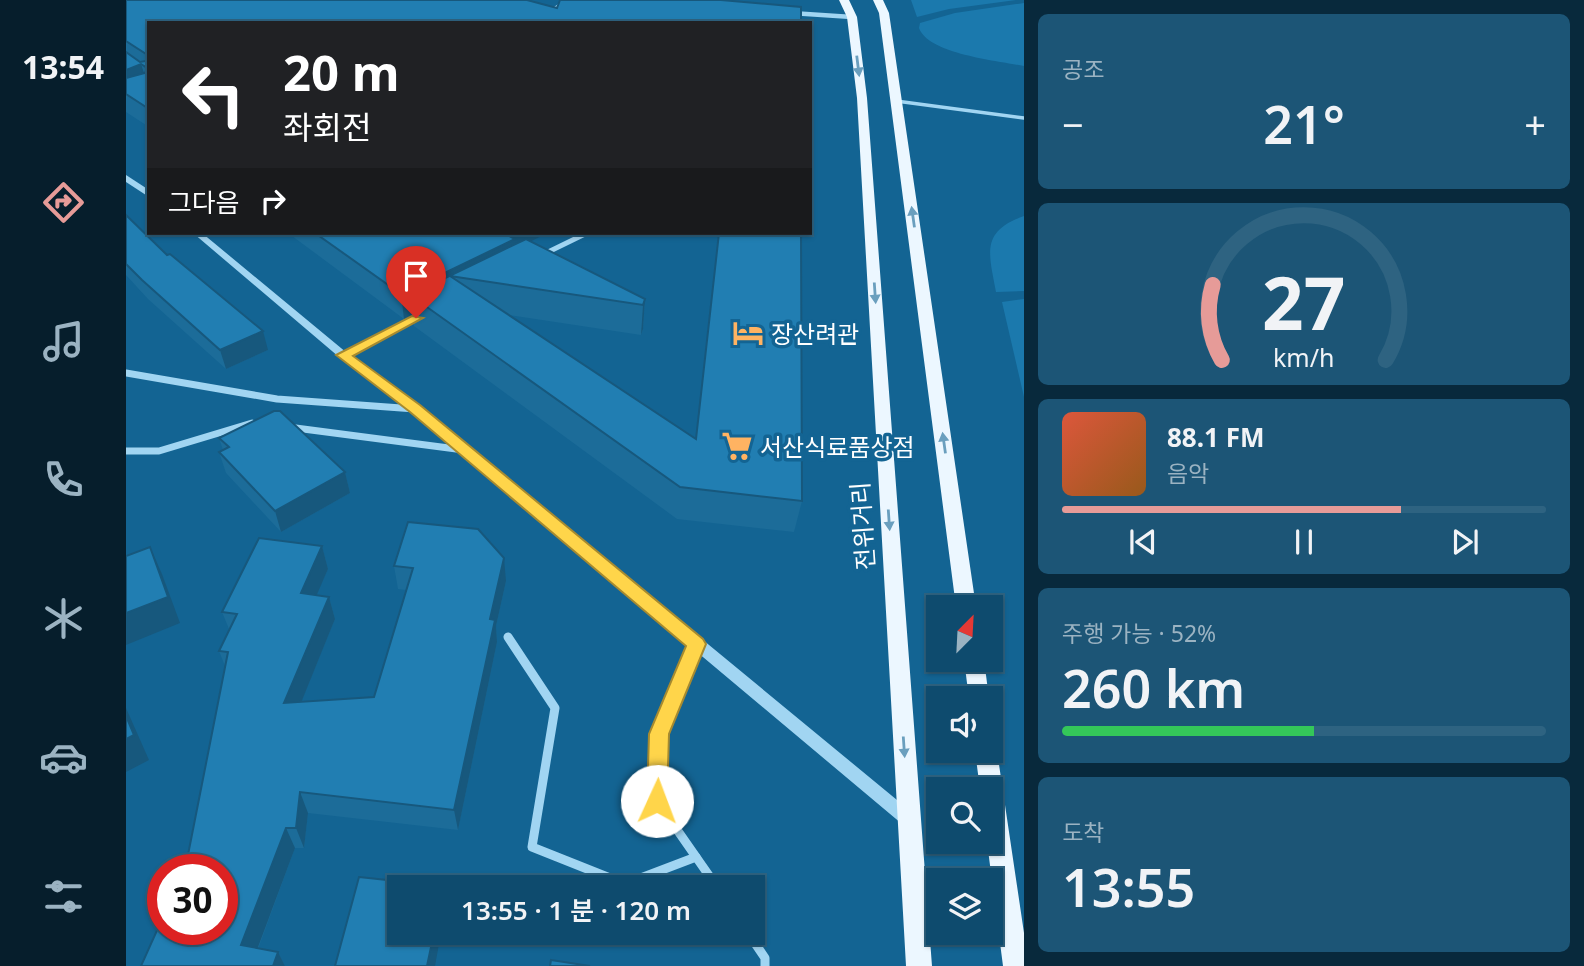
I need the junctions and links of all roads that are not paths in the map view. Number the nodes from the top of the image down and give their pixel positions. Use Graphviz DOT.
graph roads {
  1 [pos="567,0"];
  2 [pos="878,0"];
  3 [pos="848,8"];
  4 [pos="783,12"];
  5 [pos="547,21"];
  6 [pos="896,101"];
  7 [pos="1024,118"];
  8 [pos="126,178"];
  9 [pos="147,193"];
  10 [pos="199,235"];
  11 [pos="583,235"];
  12 [pos="538,257"];
  13 [pos="429,312"];
  14 [pos="343,355"];
  15 [pos="126,373"];
  16 [pos="415,409"];
  17 [pos="255,422"];
  18 [pos="281,426"];
  19 [pos="464,450"];
  20 [pos="126,451"];
  21 [pos="964,595"];
  22 [pos="508,637"];
  23 [pos="696,644"];
  24 [pos="988,763"];
  25 [pos="908,820"];
  26 [pos="696,857"];
  27 [pos="709,875"];
  28 [pos="756,945"];
  29 [pos="765,966"];
  30 [pos="919,966"];
  31 [pos="1016,966"];
  1 -- 5 [label="lane"];
  2 -- 6 [label="main road"];
  3 -- 4 [label="street"];
  3 -- 25 [label="main road, 전위거리, one-way"];
  6 -- 7 [label="lane"];
  21 -- 6 [label="main road, one-way"];
  8 -- 9 [label="street"];
  10 -- 14 [label="street"];
  11 -- 12 [label="street"];
  13 -- 14 [label="street"];
  14 -- 16 [label="street"];
  15 -- 16 [label="street"];
  16 -- 19 [label="street"];
  17 -- 20 [label="street"];
  18 -- 19 [label="street"];
  19 -- 23 [label="street"];
  22 -- 26 [label="street"];
  23 -- 25 [label="street"];
  23 -- 26 [label="street"];
  24 -- 31 [label="main road"];
  25 -- 30 [label="main road, 전위거리"];
  26 -- 27 [label="street"];
  28 -- 29 [label="street"];
}
